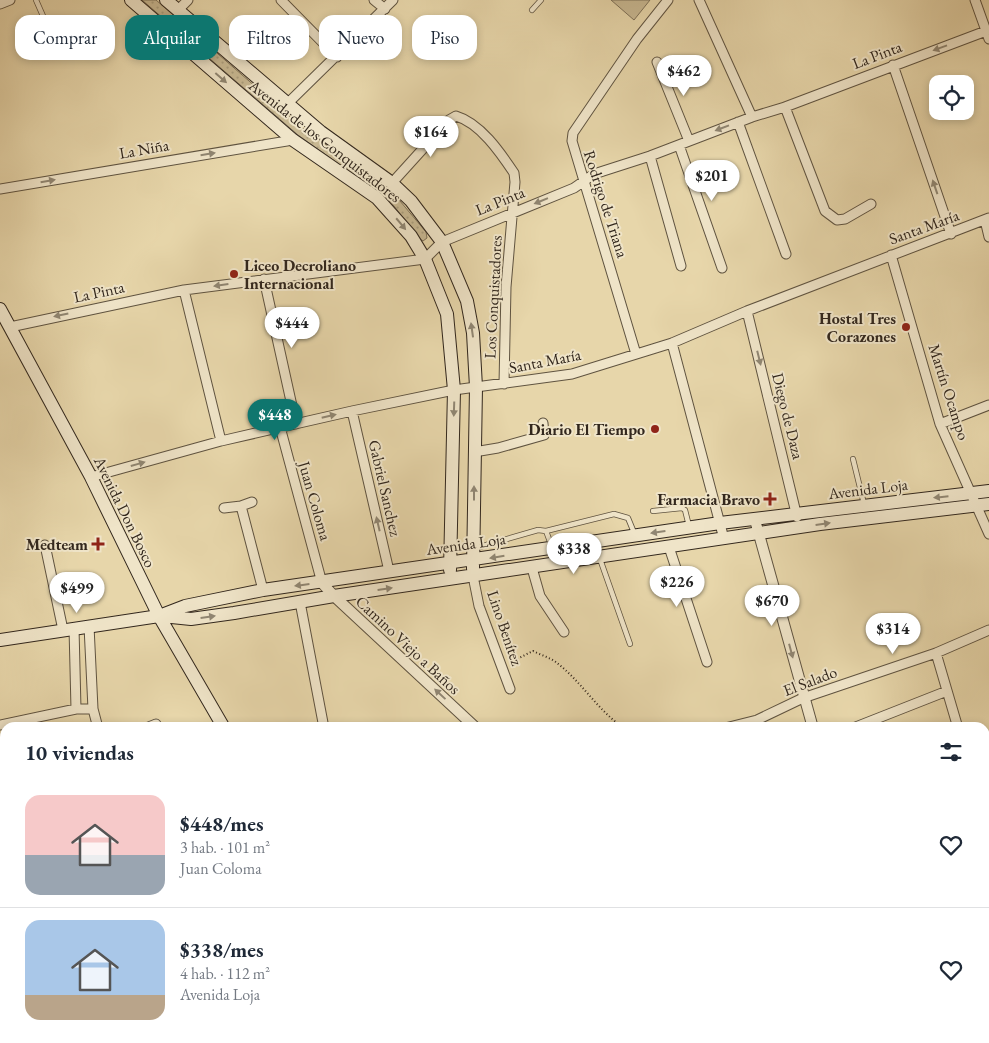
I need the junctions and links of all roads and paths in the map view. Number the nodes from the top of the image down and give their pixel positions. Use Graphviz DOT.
graph roads {
  1 [pos="36,0"];
  2 [pos="131,0"];
  3 [pos="166,0"];
  4 [pos="188,0"];
  5 [pos="281,0"];
  6 [pos="374,0"];
  7 [pos="393,0"];
  8 [pos="541,0"];
  9 [pos="668,0"];
  10 [pos="698,0"];
  11 [pos="974,0"];
  12 [pos="178,10"];
  13 [pos="385,10"];
  14 [pos="532,10"];
  15 [pos="43,15"];
  16 [pos="380,15"];
  17 [pos="987,35"];
  18 [pos="319,39"];
  19 [pos="335,60"];
  20 [pos="657,62"];
  21 [pos="893,65"];
  22 [pos="287,104"];
  23 [pos="785,107"];
  24 [pos="752,117"];
  25 [pos="738,122"];
  26 [pos="293,140"];
  27 [pos="689,141"];
  28 [pos="679,145"];
  29 [pos="650,156"];
  30 [pos="584,180"];
  31 [pos="392,183"];
  32 [pos="0,189"];
  33 [pos="872,204"];
  34 [pos="512,212"];
  35 [pos="987,219"];
  36 [pos="951,234"];
  37 [pos="989,237"];
  38 [pos="442,242"];
  39 [pos="786,254"];
  40 [pos="892,255"];
  41 [pos="426,259"];
  42 [pos="680,266"];
  43 [pos="722,268"];
  44 [pos="264,279"];
  45 [pos="184,290"];
  46 [pos="0,309"];
  47 [pos="747,311"];
  48 [pos="10,327"];
  49 [pos="672,343"];
  50 [pos="636,354"];
  51 [pos="504,384"];
  52 [pos="476,387"];
  53 [pos="454,390"];
  54 [pos="989,405"];
  55 [pos="352,411"];
  56 [pos="543,423"];
  57 [pos="296,424"];
  58 [pos="940,424"];
  59 [pos="280,427"];
  60 [pos="221,441"];
  61 [pos="474,452"];
  62 [pos="853,459"];
  63 [pos="91,477"];
  64 [pos="989,491"];
  65 [pos="972,494"];
  66 [pos="252,502"];
  67 [pos="865,505"];
  68 [pos="983,505"];
  69 [pos="241,506"];
  70 [pos="224,508"];
  71 [pos="653,511"];
  72 [pos="796,514"];
  73 [pos="755,520"];
  74 [pos="720,523"];
  75 [pos="690,527"];
  76 [pos="800,528"];
  77 [pos="546,531"];
  78 [pos="760,534"];
  79 [pos="989,534"];
  80 [pos="636,535"];
  81 [pos="724,539"];
  82 [pos="45,545"];
  83 [pos="668,547"];
  84 [pos="552,548"];
  85 [pos="473,555"];
  86 [pos="599,558"];
  87 [pos="450,563"];
  88 [pos="532,568"];
  89 [pos="390,571"];
  90 [pos="473,576"];
  91 [pos="449,580"];
  92 [pos="322,583"];
  93 [pos="263,590"];
  94 [pos="334,596"];
  95 [pos="300,602"];
  96 [pos="159,616"];
  97 [pos="89,626"];
  98 [pos="68,629"];
  99 [pos="989,630"];
  100 [pos="564,632"];
  101 [pos="0,640"];
  102 [pos="630,644"];
  103 [pos="936,653"];
  104 [pos="707,662"];
  105 [pos="502,667"];
  106 [pos="510,689"];
  107 [pos="947,691"];
  108 [pos="803,698"];
  109 [pos="76,709"];
  110 [pos="93,709"];
  111 [pos="14,722"];
  112 [pos="96,722"];
  113 [pos="221,722"];
  114 [pos="323,722"];
  115 [pos="470,722"];
  116 [pos="615,722"];
  117 [pos="749,722"];
  118 [pos="811,722"];
  119 [pos="868,722"];
  120 [pos="956,722"];
  1 -- 15 [label="lane"];
  2 -- 26 [label="main road, Avenida de los Conquistadores, one-way"];
  3 -- 12 [label="main road, Avenida de los Conquistadores"];
  4 -- 12 [label="street"];
  5 -- 18 [label="street"];
  6 -- 13 [label="street"];
  7 -- 13 [label="street"];
  8 -- 14 [label="lane"];
  9 -- 30 [label="street, Rodrigo de Triana"];
  10 -- 24 [label="street"];
  11 -- 17 [label="street"];
  12 -- 22 [label="main road, Avenida de los Conquistadores"];
  13 -- 16 [label="street"];
  17 -- 21 [label="street, La Pinta, one-way"];
  19 -- 22 [label="street"];
  20 -- 27 [label="street"];
  21 -- 23 [label="street, La Pinta"];
  36 -- 21 [label="street, one-way"];
  22 -- 31 [label="main road, Avenida de los Conquistadores"];
  23 -- 24 [label="street, La Pinta"];
  23 -- 33 [label="street"];
  24 -- 25 [label="street, La Pinta"];
  25 -- 27 [label="street, La Pinta, one-way"];
  25 -- 39 [label="street"];
  32 -- 26 [label="street, La Niña, one-way"];
  26 -- 41 [label="main road, Avenida de los Conquistadores, one-way"];
  27 -- 28 [label="street, La Pinta"];
  28 -- 29 [label="street, La Pinta"];
  28 -- 43 [label="street"];
  29 -- 30 [label="street, La Pinta"];
  29 -- 42 [label="street"];
  30 -- 34 [label="street, La Pinta, one-way"];
  30 -- 50 [label="street, Rodrigo de Triana"];
  31 -- 34 [label="street, Los Conquistadores"];
  31 -- 38 [label="main road, Avenida de los Conquistadores"];
  34 -- 38 [label="street, La Pinta"];
  34 -- 51 [label="street, Los Conquistadores"];
  35 -- 36 [label="street, Santa María"];
  35 -- 37 [label="street"];
  36 -- 40 [label="street, Santa María"];
  38 -- 41 [label="street, La Pinta"];
  52 -- 38 [label="main road, Avenida de los Conquistadores, one-way"];
  40 -- 47 [label="street, Santa María"];
  40 -- 58 [label="street, Martín Ocampo"];
  41 -- 44 [label="street, La Pinta"];
  41 -- 53 [label="main road, Avenida de los Conquistadores"];
  44 -- 45 [label="street, La Pinta, one-way"];
  44 -- 57 [label="street"];
  45 -- 48 [label="street, La Pinta, one-way"];
  45 -- 60 [label="street"];
  46 -- 48 [label="main road, Avenida Don Bosco"];
  47 -- 49 [label="street, Santa María"];
  47 -- 72 [label="street, Diego de Daza, one-way"];
  48 -- 63 [label="main road, Avenida Don Bosco"];
  49 -- 50 [label="street, Santa María"];
  49 -- 74 [label="street"];
  50 -- 51 [label="street, Santa María"];
  51 -- 52 [label="street, Santa María"];
  52 -- 53 [label="street, Santa María"];
  52 -- 61 [label="main road, Avenida de los Conquistadores"];
  53 -- 55 [label="street, Santa María"];
  53 -- 87 [label="main road, Avenida de los Conquistadores, one-way"];
  54 -- 58 [label="street"];
  57 -- 55 [label="street, Santa María, one-way"];
  89 -- 55 [label="street, Gabriel Sanchez, one-way"];
  56 -- 61 [label="street"];
  57 -- 59 [label="street, Santa María"];
  58 -- 65 [label="street, Martín Ocampo"];
  59 -- 60 [label="street, Santa María"];
  59 -- 92 [label="street, Juan Coloma"];
  63 -- 60 [label="street, Santa María, one-way"];
  85 -- 61 [label="main road, Avenida de los Conquistadores, one-way"];
  62 -- 67 [label="lane"];
  63 -- 96 [label="main road, Avenida Don Bosco"];
  64 -- 65 [label="main road, Avenida Loja"];
  65 -- 67 [label="main road, Avenida Loja, one-way"];
  65 -- 68 [label="street, Martín Ocampo"];
  66 -- 69 [label="street"];
  67 -- 72 [label="main road, Avenida Loja"];
  76 -- 68 [label="main road, Avenida Loja, one-way"];
  68 -- 79 [label="street, Martín Ocampo"];
  69 -- 70 [label="street"];
  69 -- 93 [label="street"];
  71 -- 75 [label="lane"];
  72 -- 73 [label="main road, Avenida Loja"];
  72 -- 76 [label="street, Diego de Daza"];
  73 -- 74 [label="main road, Avenida Loja"];
  73 -- 78 [label="street"];
  74 -- 75 [label="main road, Avenida Loja"];
  74 -- 81 [label="street"];
  75 -- 80 [label="main road, Avenida Loja, one-way"];
  76 -- 78 [label="main road, Avenida Loja"];
  77 -- 80 [label="lane"];
  77 -- 84 [label="lane"];
  77 -- 85 [label="lane"];
  78 -- 81 [label="main road, Avenida Loja"];
  78 -- 108 [label="street, one-way"];
  80 -- 84 [label="main road, Avenida Loja"];
  81 -- 83 [label="main road, Avenida Loja"];
  82 -- 98 [label="street"];
  83 -- 86 [label="main road, Avenida Loja"];
  83 -- 104 [label="street"];
  84 -- 85 [label="main road, Avenida Loja, one-way"];
  85 -- 87 [label="main road, Avenida Loja"];
  85 -- 90 [label="main road, Avenida de los Conquistadores"];
  86 -- 88 [label="main road, Avenida Loja"];
  86 -- 102 [label="lane"];
  87 -- 89 [label="main road, Avenida Loja"];
  87 -- 91 [label="main road, Avenida de los Conquistadores"];
  88 -- 90 [label="main road, Avenida Loja"];
  88 -- 100 [label="street"];
  89 -- 92 [label="main road, Avenida Loja"];
  90 -- 91 [label="main road, Avenida Loja"];
  90 -- 105 [label="street, Lino Benítez"];
  94 -- 91 [label="main road, Avenida Loja, one-way"];
  92 -- 93 [label="main road, Avenida Loja, one-way"];
  92 -- 94 [label="street, Camino Viejo a Baños"];
  93 -- 96 [label="main road, Avenida Loja"];
  94 -- 95 [label="main road, Avenida Loja"];
  115 -- 94 [label="street, Camino Viejo a Baños, one-way"];
  96 -- 95 [label="main road, Avenida Loja, one-way"];
  95 -- 114 [label="street"];
  96 -- 97 [label="main road, Avenida Loja"];
  96 -- 113 [label="main road, Avenida Don Bosco"];
  97 -- 98 [label="main road, Avenida Loja"];
  97 -- 110 [label="street"];
  98 -- 101 [label="main road, Avenida Loja"];
  98 -- 109 [label="street"];
  99 -- 103 [label="street, El Salado"];
  103 -- 107 [label="street"];
  103 -- 108 [label="street, El Salado"];
  105 -- 106 [label="street, Lino Benítez"];
  105 -- 116 [label="path"];
  107 -- 119 [label="street"];
  107 -- 120 [label="street"];
  108 -- 117 [label="street, El Salado"];
  108 -- 118 [label="street"];
  109 -- 110 [label="street"];
  109 -- 111 [label="street"];
  110 -- 112 [label="street"];
}
